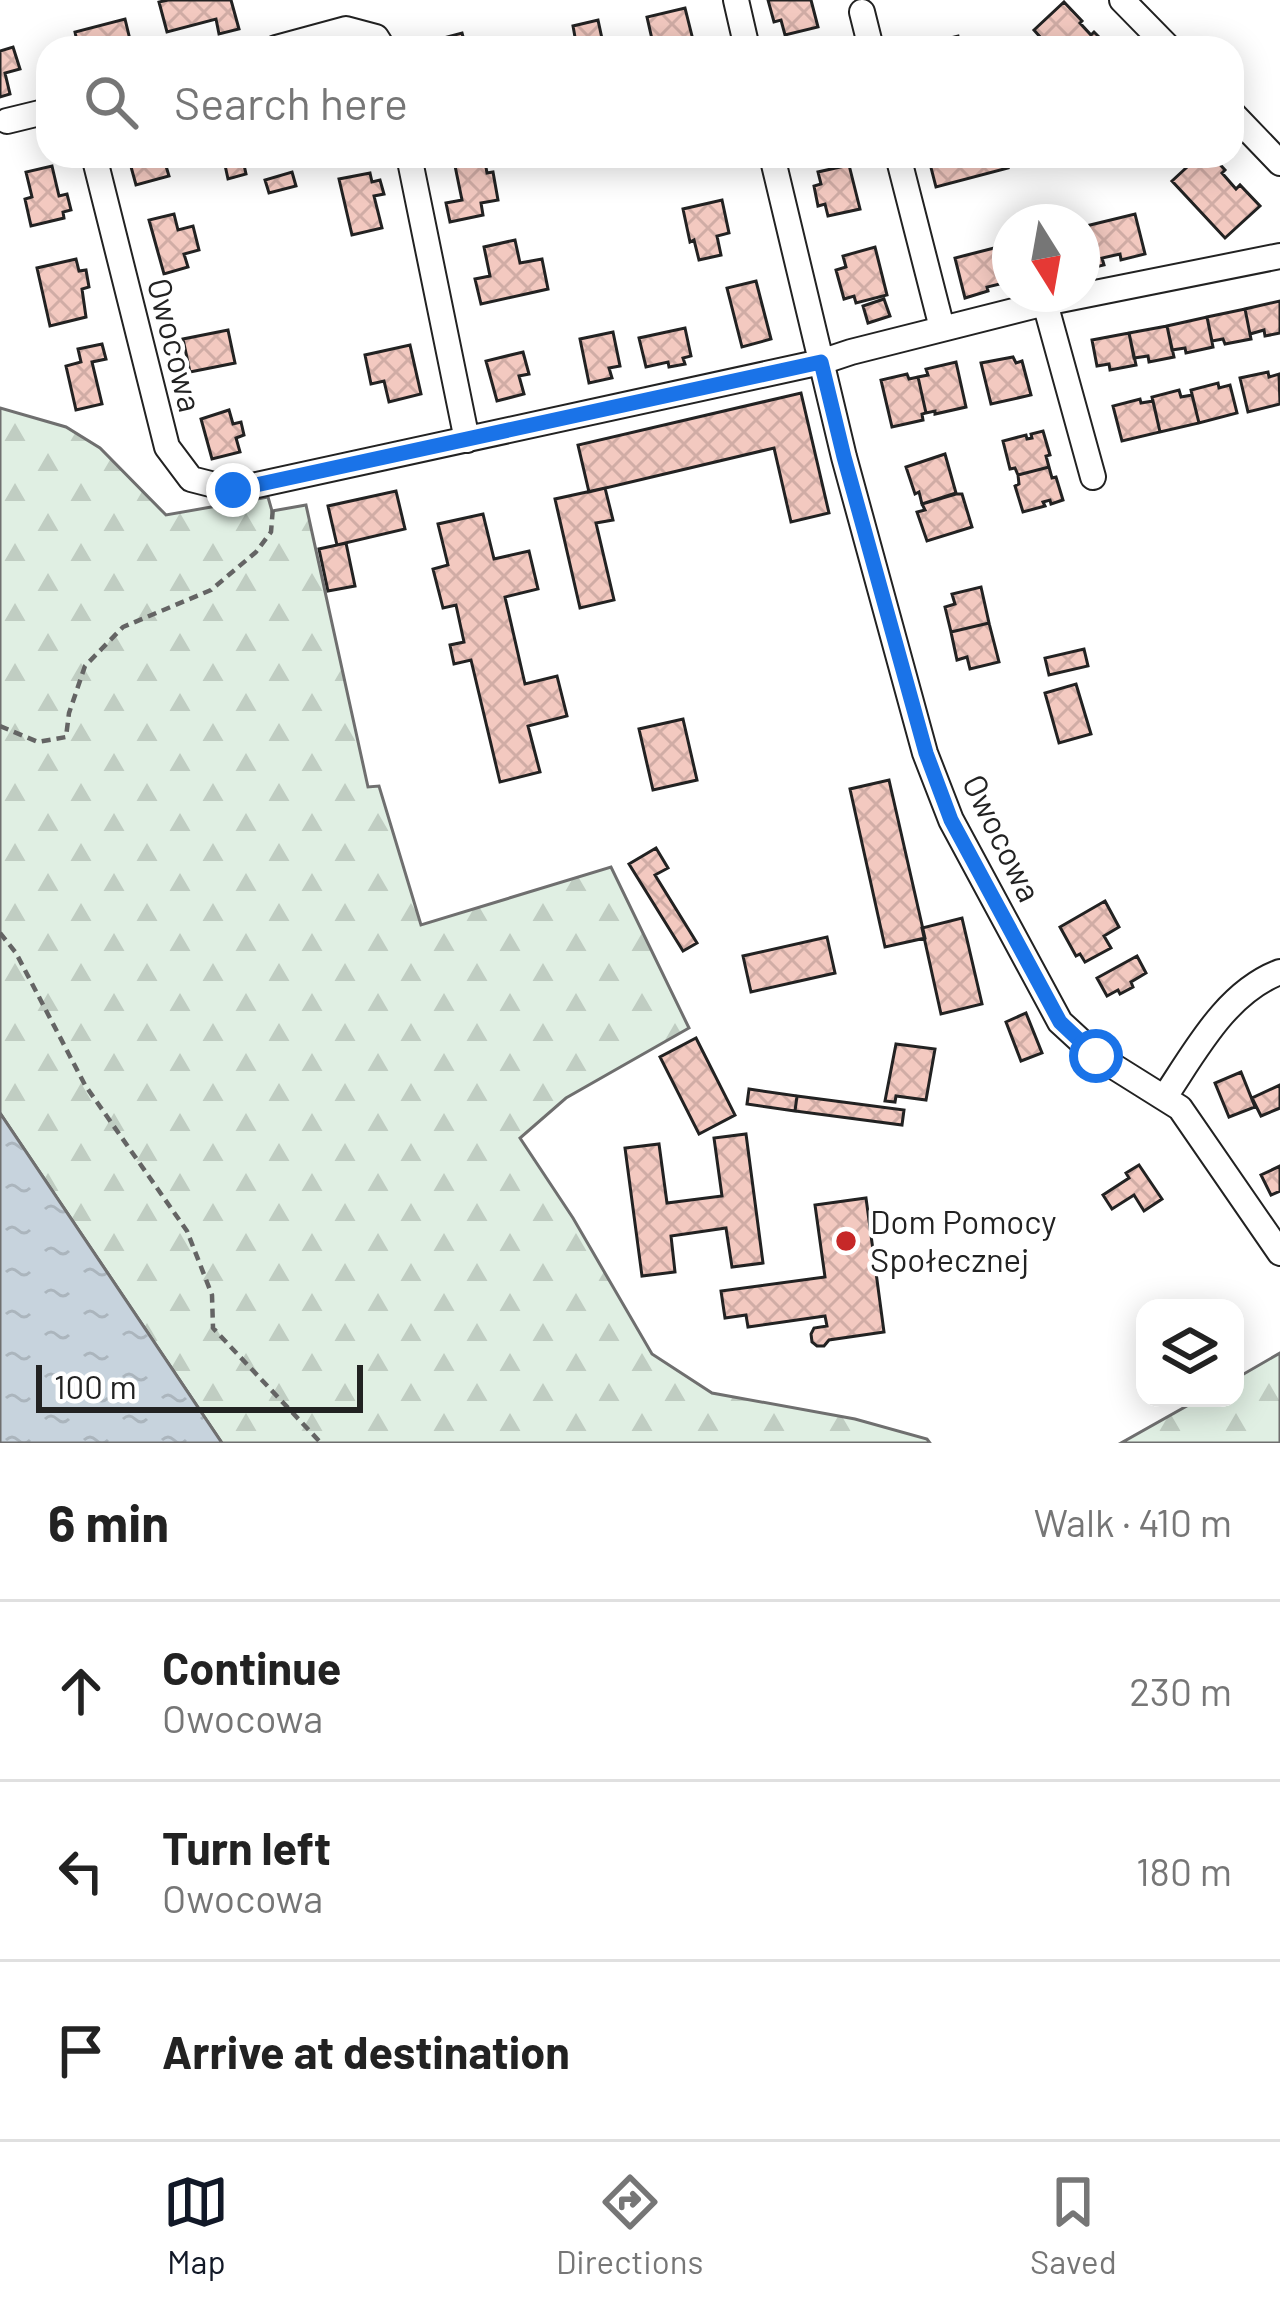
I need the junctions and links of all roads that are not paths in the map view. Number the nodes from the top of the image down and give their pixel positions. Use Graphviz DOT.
graph roads {
  1 [pos="736,0"];
  2 [pos="1122,0"];
  3 [pos="862,12"];
  4 [pos="318,36"];
  5 [pos="373,36"];
  6 [pos="744,36"];
  7 [pos="868,36"];
  8 [pos="1157,36"];
  9 [pos="36,113"];
  10 [pos="7,121"];
  11 [pos="1244,126"];
  12 [pos="1280,163"];
  13 [pos="97,168"];
  14 [pos="412,168"];
  15 [pos="775,168"];
  16 [pos="901,168"];
  17 [pos="1280,256"];
  18 [pos="1100,292"];
  19 [pos="1009,312"];
  20 [pos="1048,312"];
  21 [pos="942,328"];
  22 [pos="821,362"];
  23 [pos="467,440"];
  24 [pos="1094,477"];
  25 [pos="1280,971"];
  26 [pos="1164,1098"];
  27 [pos="1280,1253"];
  1 -- 6 [label="street"];
  2 -- 8 [label="street"];
  3 -- 7 [label="street"];
  4 -- 5 [label="street"];
  9 -- 10 [label="street"];
  11 -- 12 [label="street"];
  13 -- 23 [label="street, Owocowa"];
  14 -- 23 [label="street"];
  15 -- 22 [label="street, Owocowa"];
  16 -- 21 [label="street"];
  17 -- 18 [label="street"];
  19 -- 21 [label="street"];
  20 -- 24 [label="street"];
  21 -- 22 [label="street"];
  22 -- 23 [label="street, Owocowa"];
  22 -- 26 [label="street, Owocowa"];
  25 -- 26 [label="street"];
  26 -- 27 [label="street, Owocowa"];
}
